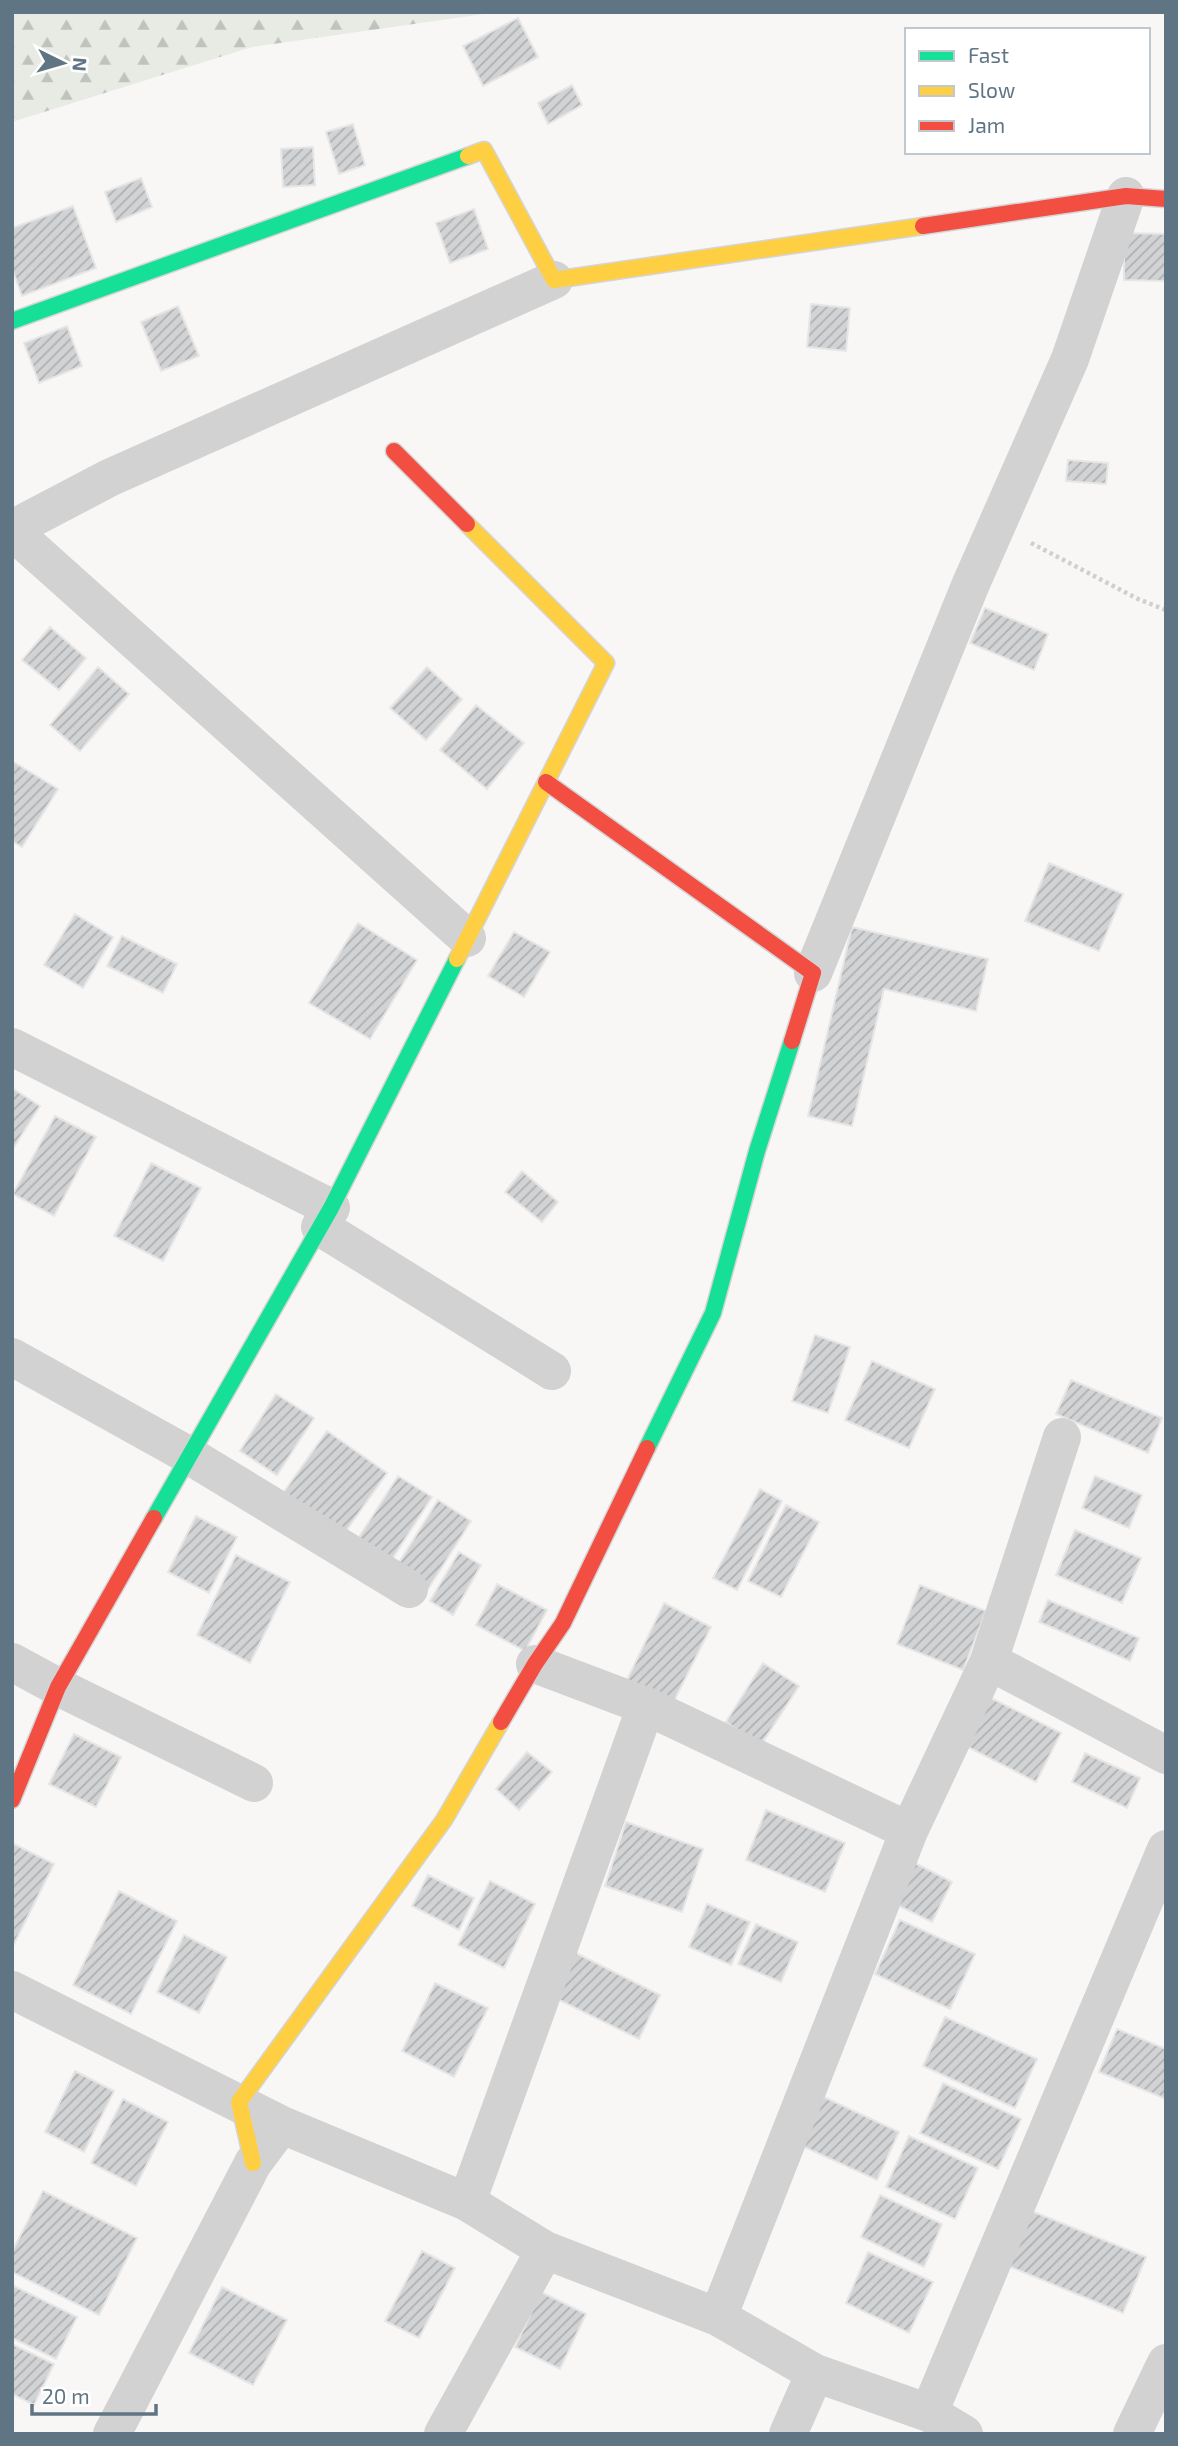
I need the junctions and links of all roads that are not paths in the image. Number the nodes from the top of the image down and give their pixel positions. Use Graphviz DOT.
graph roads {
  1 [pos="1126,196"];
  2 [pos="1166,199"];
  3 [pos="554,280"];
  4 [pos="12,321"];
  5 [pos="394,451"];
  6 [pos="12,530"];
  7 [pos="546,782"];
  8 [pos="467,938"];
  9 [pos="813,974"];
  10 [pos="12,1047"];
  11 [pos="325,1218"];
  12 [pos="12,1357"];
  13 [pos="552,1371"];
  14 [pos="1062,1437"];
  15 [pos="190,1456"];
  16 [pos="409,1589"];
  17 [pos="989,1661"];
  18 [pos="12,1662"];
  19 [pos="535,1664"];
  20 [pos="58,1687"];
  21 [pos="646,1706"];
  22 [pos="1166,1755"];
  23 [pos="254,1783"];
  24 [pos="12,1800"];
  25 [pos="909,1831"];
  26 [pos="1166,1850"];
  27 [pos="12,1990"];
  28 [pos="239,2102"];
  29 [pos="282,2125"];
  30 [pos="253,2163"];
  31 [pos="467,2202"];
  32 [pos="545,2250"];
  33 [pos="719,2317"];
  34 [pos="1166,2364"];
  35 [pos="815,2373"];
  36 [pos="929,2413"];
  37 [pos="112,2434"];
  38 [pos="443,2434"];
  39 [pos="788,2434"];
  40 [pos="964,2434"];
  41 [pos="1132,2434"];
  1 -- 2 [label="street"];
  1 -- 3 [label="street"];
  1 -- 9 [label="street"];
  3 -- 4 [label="street"];
  3 -- 6 [label="street"];
  5 -- 7 [label="street"];
  6 -- 8 [label="street"];
  7 -- 8 [label="street"];
  7 -- 9 [label="street"];
  8 -- 11 [label="street"];
  9 -- 19 [label="street"];
  10 -- 11 [label="street"];
  11 -- 13 [label="street"];
  11 -- 15 [label="street"];
  12 -- 15 [label="street"];
  14 -- 17 [label="street"];
  15 -- 16 [label="street"];
  15 -- 20 [label="street"];
  17 -- 22 [label="street"];
  17 -- 25 [label="street"];
  18 -- 20 [label="street"];
  19 -- 21 [label="street"];
  19 -- 28 [label="street"];
  20 -- 23 [label="street"];
  20 -- 24 [label="street"];
  21 -- 25 [label="street"];
  21 -- 31 [label="street"];
  25 -- 33 [label="street"];
  26 -- 36 [label="street"];
  27 -- 28 [label="street"];
  28 -- 29 [label="street"];
  28 -- 30 [label="street"];
  29 -- 30 [label="street"];
  29 -- 31 [label="street"];
  30 -- 37 [label="street"];
  31 -- 32 [label="street"];
  32 -- 33 [label="street"];
  32 -- 38 [label="street"];
  33 -- 35 [label="street"];
  34 -- 41 [label="street"];
  35 -- 36 [label="street"];
  35 -- 39 [label="street"];
  36 -- 40 [label="street"];
}
